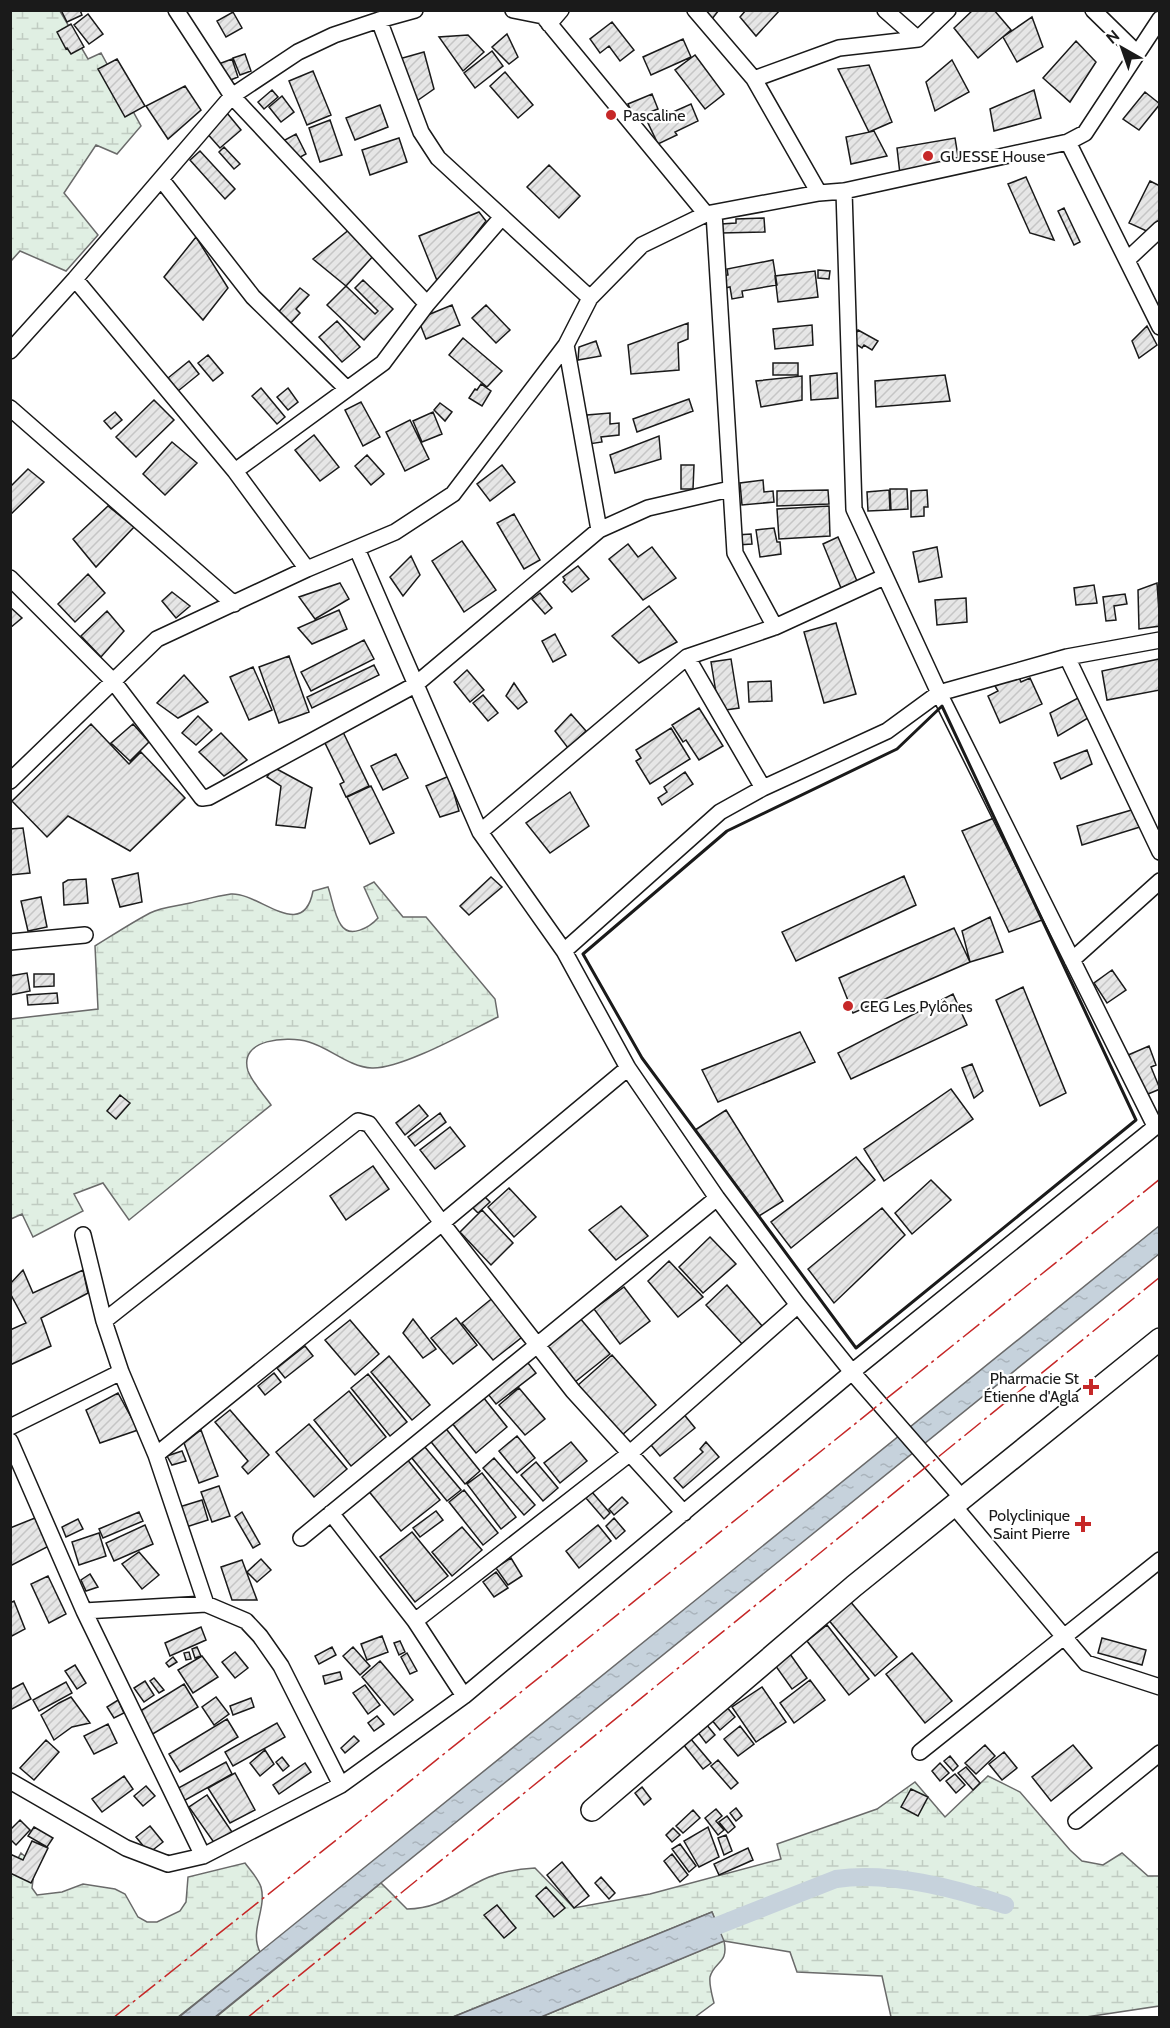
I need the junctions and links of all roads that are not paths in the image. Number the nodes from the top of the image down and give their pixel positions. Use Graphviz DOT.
graph roads {
  1 [pos="176,10"];
  2 [pos="415,10"];
  3 [pos="513,10"];
  4 [pos="561,10"];
  5 [pos="694,10"];
  6 [pos="885,10"];
  7 [pos="948,10"];
  8 [pos="1093,10"];
  9 [pos="1160,19"];
  10 [pos="379,20"];
  11 [pos="549,24"];
  12 [pos="918,39"];
  13 [pos="1137,53"];
  14 [pos="754,79"];
  15 [pos="232,96"];
  16 [pos="1068,142"];
  17 [pos="161,179"];
  18 [pos="844,191"];
  19 [pos="819,193"];
  20 [pos="710,213"];
  21 [pos="502,217"];
  22 [pos="1160,229"];
  23 [pos="1127,260"];
  24 [pos="75,279"];
  25 [pos="590,298"];
  26 [pos="427,304"];
  27 [pos="1160,327"];
  28 [pos="566,345"];
  29 [pos="10,351"];
  30 [pos="346,388"];
  31 [pos="10,408"];
  32 [pos="235,471"];
  33 [pos="730,489"];
  34 [pos="599,530"];
  35 [pos="357,549"];
  36 [pos="307,569"];
  37 [pos="884,577"];
  38 [pos="10,578"];
  39 [pos="234,604"];
  40 [pos="775,627"];
  41 [pos="1160,640"];
  42 [pos="687,657"];
  43 [pos="1067,657"];
  44 [pos="113,681"];
  45 [pos="415,685"];
  46 [pos="939,693"];
  47 [pos="10,781"];
  48 [pos="763,788"];
  49 [pos="480,832"];
  50 [pos="1160,852"];
  51 [pos="1160,881"];
  52 [pos="85,935"];
  53 [pos="10,942"];
  54 [pos="564,951"];
  55 [pos="1072,960"];
  56 [pos="628,1068"];
  57 [pos="1157,1124"];
  58 [pos="717,1198"];
  59 [pos="442,1223"];
  60 [pos="83,1235"];
  61 [pos="798,1305"];
  62 [pos="104,1321"];
  63 [pos="1160,1339"];
  64 [pos="538,1344"];
  65 [pos="121,1372"];
  66 [pos="852,1372"];
  67 [pos="10,1427"];
  68 [pos="10,1441"];
  69 [pos="629,1454"];
  70 [pos="156,1455"];
  71 [pos="958,1502"];
  72 [pos="331,1513"];
  73 [pos="684,1514"];
  74 [pos="301,1538"];
  75 [pos="1160,1560"];
  76 [pos="206,1604"];
  77 [pos="84,1611"];
  78 [pos="415,1621"];
  79 [pos="1064,1638"];
  80 [pos="1160,1688"];
  81 [pos="464,1696"];
  82 [pos="920,1752"];
  83 [pos="1160,1753"];
  84 [pos="10,1781"];
  85 [pos="341,1785"];
  86 [pos="592,1810"];
  87 [pos="1076,1821"];
  88 [pos="203,1856"];
  1 -- 15 [label="street"];
  2 -- 10 [label="street"];
  3 -- 11 [label="street"];
  4 -- 11 [label="street"];
  5 -- 14 [label="street"];
  6 -- 12 [label="street"];
  7 -- 12 [label="street"];
  8 -- 13 [label="street"];
  9 -- 13 [label="street"];
  10 -- 15 [label="street"];
  10 -- 21 [label="street"];
  11 -- 20 [label="street"];
  12 -- 14 [label="street"];
  13 -- 16 [label="street"];
  14 -- 19 [label="street"];
  15 -- 17 [label="street"];
  15 -- 26 [label="street"];
  16 -- 18 [label="street"];
  16 -- 23 [label="street"];
  17 -- 24 [label="street"];
  17 -- 30 [label="street"];
  18 -- 19 [label="street"];
  18 -- 37 [label="street"];
  19 -- 20 [label="street"];
  20 -- 25 [label="street"];
  20 -- 33 [label="street"];
  21 -- 25 [label="street"];
  21 -- 26 [label="street"];
  22 -- 23 [label="street"];
  23 -- 27 [label="street"];
  24 -- 29 [label="street"];
  24 -- 32 [label="street"];
  25 -- 28 [label="street"];
  26 -- 30 [label="street"];
  28 -- 34 [label="street"];
  28 -- 35 [label="street"];
  30 -- 32 [label="street"];
  31 -- 39 [label="street"];
  32 -- 36 [label="street"];
  33 -- 34 [label="street"];
  33 -- 40 [label="street"];
  34 -- 45 [label="street"];
  35 -- 36 [label="street"];
  35 -- 45 [label="street"];
  36 -- 39 [label="street"];
  37 -- 40 [label="street"];
  37 -- 46 [label="street"];
  38 -- 44 [label="street"];
  39 -- 44 [label="street"];
  40 -- 42 [label="street"];
  41 -- 43 [label="street"];
  42 -- 48 [label="street"];
  42 -- 49 [label="street"];
  43 -- 46 [label="street"];
  43 -- 50 [label="street"];
  44 -- 45 [label="street"];
  44 -- 47 [label="street"];
  45 -- 49 [label="street"];
  46 -- 48 [label="street"];
  46 -- 55 [label="street"];
  48 -- 54 [label="street"];
  49 -- 54 [label="street"];
  51 -- 55 [label="street"];
  52 -- 53 [label="street"];
  54 -- 56 [label="street"];
  55 -- 57 [label="street"];
  56 -- 58 [label="street"];
  56 -- 59 [label="street"];
  57 -- 66 [label="street"];
  58 -- 61 [label="street"];
  58 -- 64 [label="street"];
  59 -- 62 [label="street"];
  59 -- 64 [label="street"];
  59 -- 70 [label="street"];
  60 -- 62 [label="street"];
  61 -- 66 [label="street"];
  61 -- 69 [label="street"];
  62 -- 65 [label="street"];
  63 -- 71 [label="street"];
  64 -- 69 [label="street"];
  64 -- 72 [label="street"];
  65 -- 67 [label="street"];
  65 -- 70 [label="street"];
  66 -- 71 [label="street"];
  66 -- 73 [label="street"];
  68 -- 77 [label="street"];
  69 -- 73 [label="street"];
  69 -- 78 [label="street"];
  70 -- 76 [label="street"];
  71 -- 79 [label="street"];
  71 -- 86 [label="street"];
  72 -- 74 [label="street"];
  72 -- 78 [label="street"];
  73 -- 81 [label="street"];
  75 -- 79 [label="street"];
  76 -- 77 [label="street"];
  76 -- 85 [label="street"];
  77 -- 88 [label="street"];
  78 -- 81 [label="street"];
  79 -- 80 [label="street"];
  79 -- 82 [label="street"];
  81 -- 85 [label="street"];
  83 -- 87 [label="street"];
  84 -- 88 [label="street"];
  85 -- 88 [label="street"];
}
